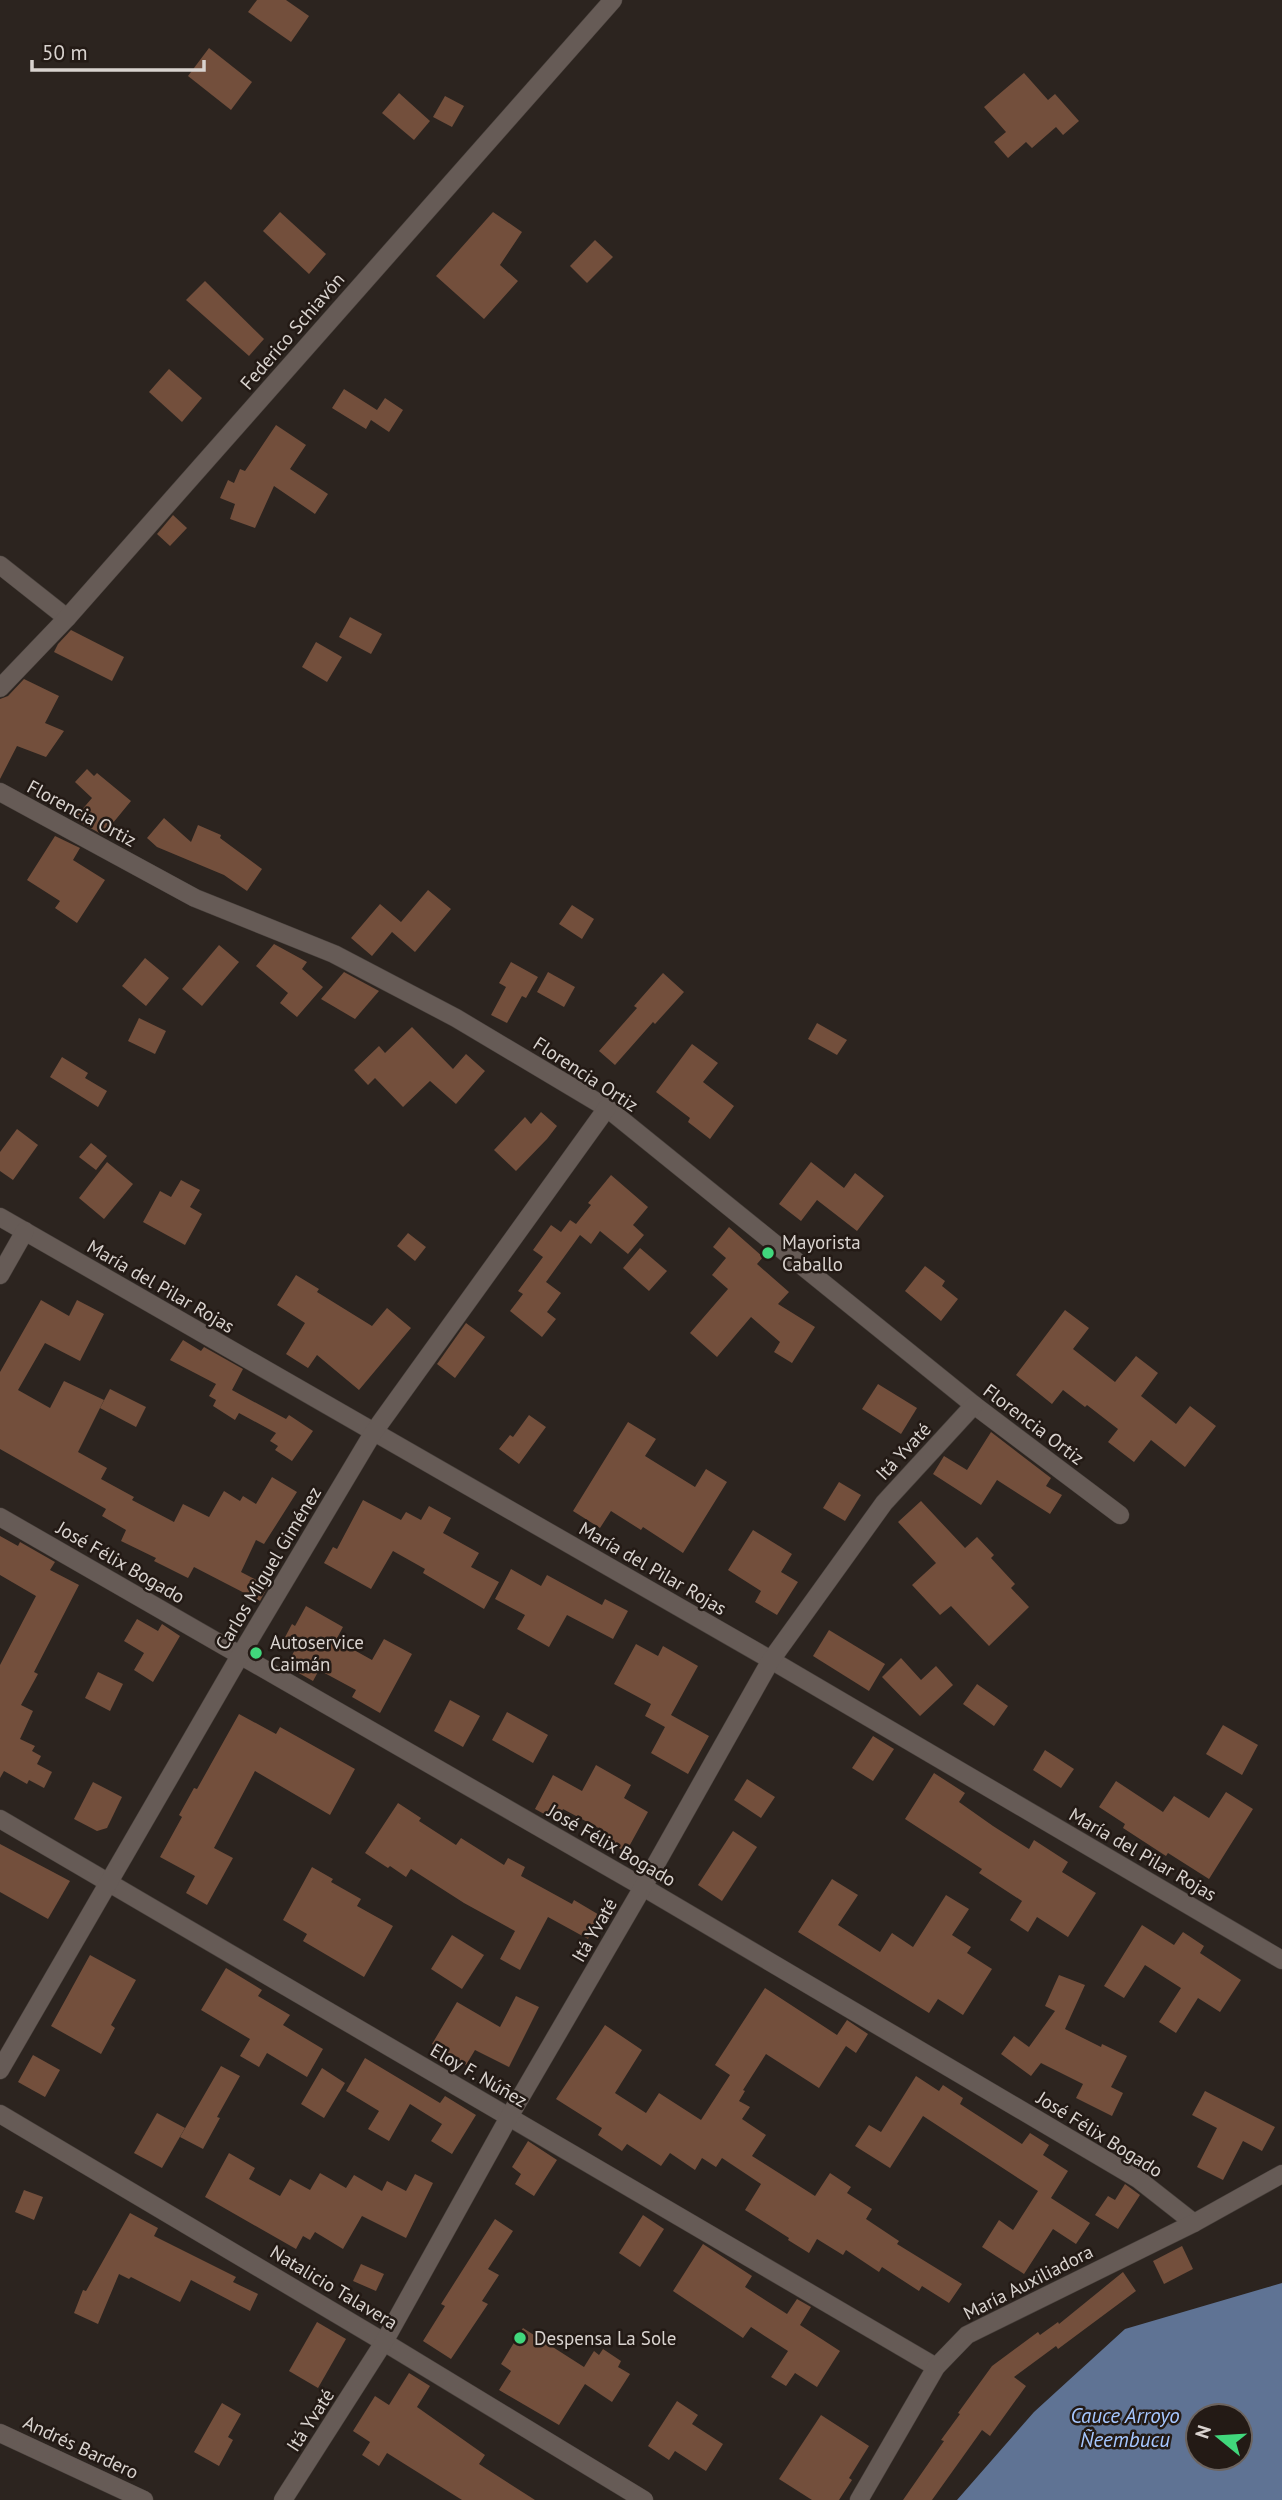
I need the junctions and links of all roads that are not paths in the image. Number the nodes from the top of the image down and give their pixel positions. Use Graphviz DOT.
graph roads {
  1 [pos="613,0"];
  2 [pos="0,565"];
  3 [pos="66,618"];
  4 [pos="0,688"];
  5 [pos="0,792"];
  6 [pos="607,1108"];
  7 [pos="0,1217"];
  8 [pos="25,1231"];
  9 [pos="0,1275"];
  10 [pos="974,1405"];
  11 [pos="373,1433"];
  12 [pos="1120,1516"];
  13 [pos="0,1517"];
  14 [pos="241,1654"];
  15 [pos="771,1660"];
  16 [pos="0,1819"];
  17 [pos="109,1882"];
  18 [pos="643,1887"];
  19 [pos="1282,1960"];
  20 [pos="0,2070"];
  21 [pos="0,2113"];
  22 [pos="509,2118"];
  23 [pos="1282,2174"];
  24 [pos="1194,2223"];
  25 [pos="384,2342"];
  26 [pos="936,2367"];
  27 [pos="0,2433"];
  28 [pos="145,2500"];
  29 [pos="283,2500"];
  30 [pos="645,2500"];
  31 [pos="859,2500"];
  1 -- 3 [label="street, Federico Schiavón"];
  2 -- 3 [label="street"];
  3 -- 4 [label="street, Federico Schiavón"];
  5 -- 6 [label="street, Florencia Ortiz"];
  6 -- 10 [label="street, Florencia Ortiz"];
  6 -- 11 [label="street, Carlos Miguel Giménez"];
  7 -- 8 [label="street, María del Pilar Rojas"];
  8 -- 9 [label="street"];
  8 -- 11 [label="street, María del Pilar Rojas"];
  10 -- 12 [label="street, Florencia Ortiz"];
  10 -- 15 [label="street, Itá Yvaté"];
  11 -- 14 [label="street, Carlos Miguel Giménez"];
  11 -- 15 [label="street, María del Pilar Rojas"];
  13 -- 14 [label="street, José Félix Bogado"];
  14 -- 17 [label="street, Carlos Miguel Giménez"];
  14 -- 18 [label="street, José Félix Bogado"];
  15 -- 18 [label="street, Itá Yvaté"];
  15 -- 19 [label="street, María del Pilar Rojas"];
  16 -- 17 [label="street, Eloy F. Núñez"];
  17 -- 20 [label="street, Carlos Miguel Giménez"];
  17 -- 22 [label="street, Eloy F. Núñez"];
  18 -- 22 [label="street, Itá Yvaté"];
  18 -- 24 [label="street, José Félix Bogado"];
  21 -- 25 [label="street, Natalicio Talavera"];
  22 -- 25 [label="street, Itá Yvaté"];
  22 -- 26 [label="street, Eloy F. Núñez"];
  23 -- 24 [label="street, María Auxiliadora"];
  24 -- 26 [label="street, María Auxiliadora"];
  25 -- 29 [label="street, Itá Yvaté"];
  25 -- 30 [label="street, Natalicio Talavera"];
  26 -- 31 [label="street, María Auxiliadora"];
  27 -- 28 [label="street, Andrés Bardero"];
}
